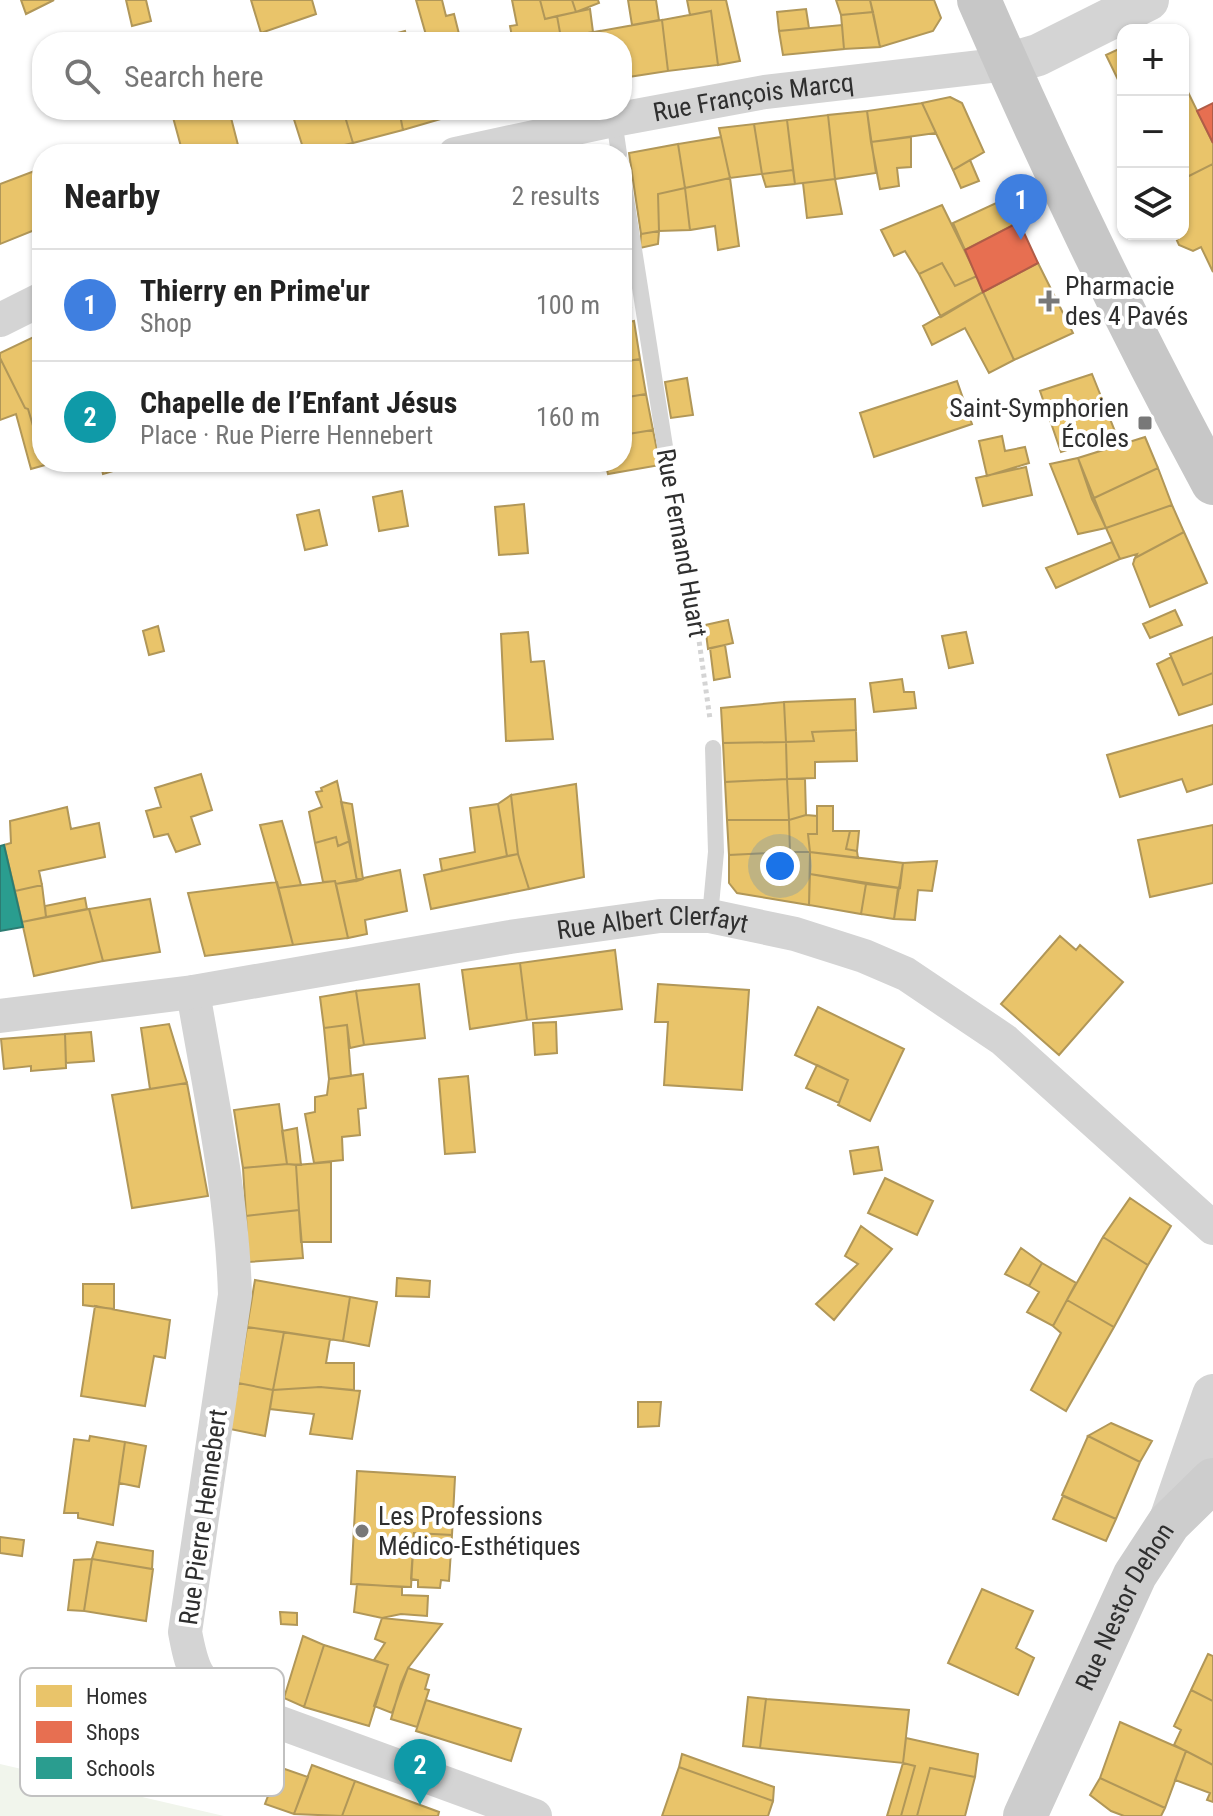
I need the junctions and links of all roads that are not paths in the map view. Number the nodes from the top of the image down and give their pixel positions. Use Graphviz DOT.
graph roads {
  1 [pos="979,0"];
  2 [pos="1148,0"];
  3 [pos="1007,64"];
  4 [pos="632,117"];
  5 [pos="614,120"];
  6 [pos="502,144"];
  7 [pos="618,144"];
  8 [pos="632,237"];
  9 [pos="32,304"];
  10 [pos="0,320"];
  11 [pos="669,472"];
  12 [pos="1213,483"];
  13 [pos="713,748"];
  14 [pos="710,916"];
  15 [pos="193,992"];
  16 [pos="0,1016"];
  17 [pos="1213,1228"];
  18 [pos="1213,1395"];
  19 [pos="1213,1480"];
  20 [pos="1169,1523"];
  21 [pos="194,1668"];
  22 [pos="284,1724"];
  23 [pos="535,1816"];
  24 [pos="1025,1816"];
  1 -- 3 [label="main road"];
  2 -- 3 [label="street"];
  3 -- 4 [label="street, Rue François Marcq"];
  3 -- 12 [label="main road"];
  5 -- 6 [label="street, Rue François Marcq"];
  5 -- 7 [label="lane"];
  8 -- 11 [label="lane, Rue Fernand Huart"];
  9 -- 10 [label="street"];
  13 -- 14 [label="lane"];
  14 -- 15 [label="street, Rue Albert Clerfayt"];
  14 -- 17 [label="street, Rue Albert Clerfayt"];
  15 -- 16 [label="street, Rue Albert Clerfayt"];
  15 -- 21 [label="street, Rue Pierre Hennebert"];
  18 -- 20 [label="street, Rue Nestor Dehon"];
  19 -- 20 [label="main road"];
  20 -- 24 [label="main road, Rue Nestor Dehon"];
  22 -- 23 [label="street, Rue Pierre Hennebert"];
}
